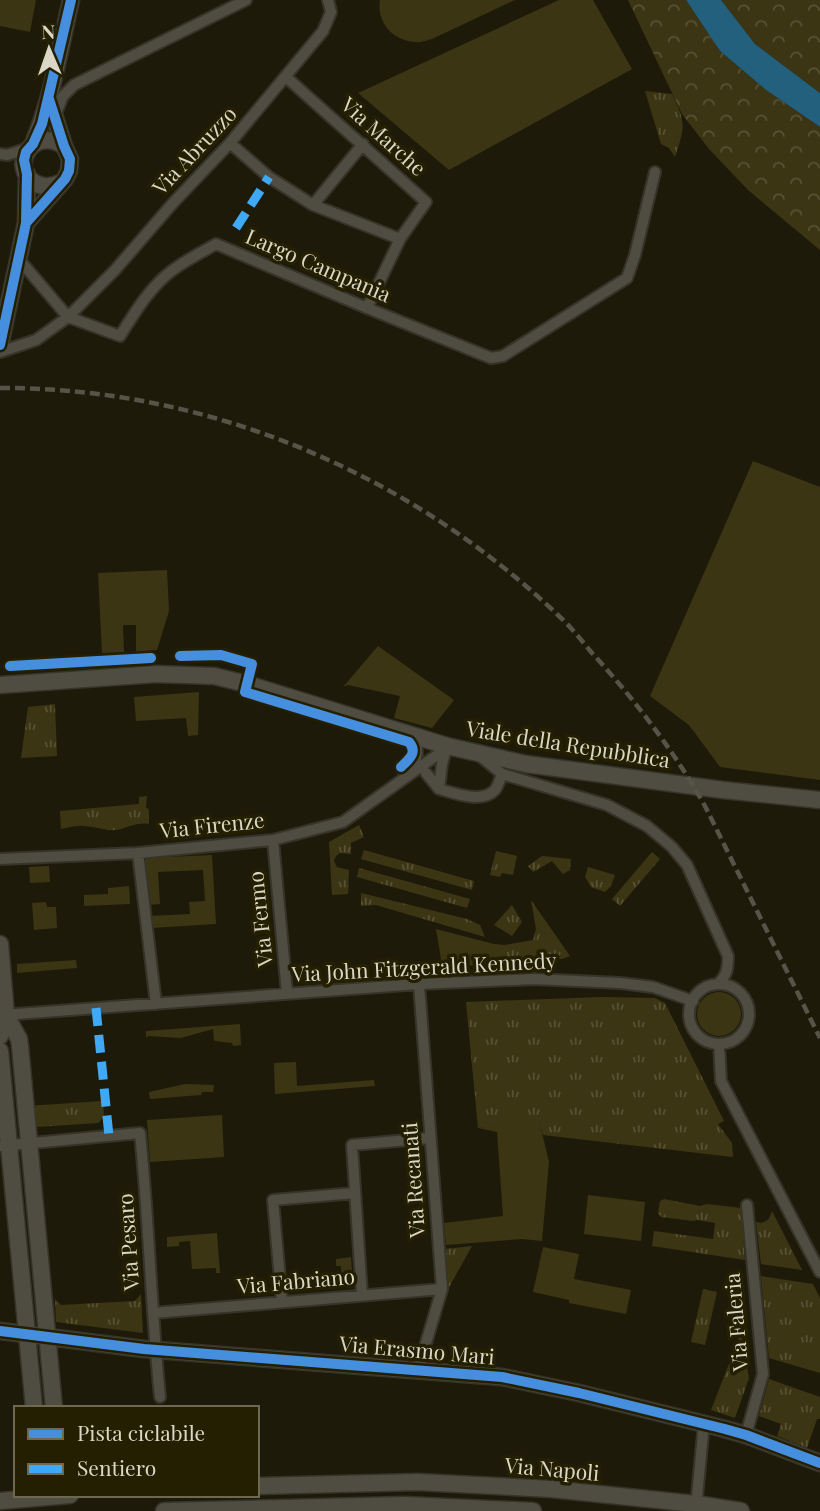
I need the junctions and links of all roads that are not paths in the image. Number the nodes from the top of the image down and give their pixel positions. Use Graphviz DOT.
graph roads {
  1 [pos="71,0"];
  2 [pos="246,0"];
  3 [pos="328,0"];
  4 [pos="286,77"];
  5 [pos="49,99"];
  6 [pos="55,116"];
  7 [pos="230,143"];
  8 [pos="363,144"];
  9 [pos="31,146"];
  10 [pos="64,146"];
  11 [pos="4,154"];
  12 [pos="25,171"];
  13 [pos="655,172"];
  14 [pos="62,182"];
  15 [pos="313,205"];
  16 [pos="26,223"];
  17 [pos="400,239"];
  18 [pos="18,258"];
  19 [pos="366,308"];
  20 [pos="68,317"];
  21 [pos="0,345"];
  22 [pos="0,352"];
  23 [pos="0,685"];
  24 [pos="414,736"];
  25 [pos="447,746"];
  26 [pos="476,753"];
  27 [pos="426,773"];
  28 [pos="409,774"];
  29 [pos="502,774"];
  30 [pos="439,789"];
  31 [pos="820,800"];
  32 [pos="273,840"];
  33 [pos="138,853"];
  34 [pos="0,859"];
  35 [pos="0,944"];
  36 [pos="419,984"];
  37 [pos="718,984"];
  38 [pos="287,993"];
  39 [pos="693,1001"];
  40 [pos="156,1004"];
  41 [pos="3,1015"];
  42 [pos="0,1036"];
  43 [pos="719,1044"];
  44 [pos="0,1051"];
  45 [pos="430,1138"];
  46 [pos="29,1143"];
  47 [pos="4,1145"];
  48 [pos="355,1193"];
  49 [pos="747,1205"];
  50 [pos="820,1272"];
  51 [pos="442,1289"];
  52 [pos="362,1295"];
  53 [pos="282,1302"];
  54 [pos="153,1313"];
  55 [pos="0,1331"];
  56 [pos="27,1334"];
  57 [pos="47,1337"];
  58 [pos="155,1349"];
  59 [pos="418,1370"];
  60 [pos="160,1397"];
  61 [pos="33,1406"];
  62 [pos="54,1406"];
  63 [pos="704,1423"];
  64 [pos="746,1434"];
  65 [pos="820,1463"];
  66 [pos="404,1482"];
  67 [pos="259,1486"];
  68 [pos="44,1501"];
  69 [pos="0,1502"];
  70 [pos="405,1508"];
  71 [pos="696,1508"];
  72 [pos="164,1511"];
  73 [pos="533,1511"];
  74 [pos="741,1511"];
  1 -- 5 [label="street"];
  2 -- 6 [label="street"];
  3 -- 4 [label="street, Via Abruzzo"];
  4 -- 7 [label="street, Via Abruzzo"];
  4 -- 8 [label="street, Via Marche"];
  5 -- 6 [label="street"];
  5 -- 9 [label="street"];
  6 -- 10 [label="street"];
  7 -- 15 [label="street"];
  7 -- 20 [label="street, Via Abruzzo"];
  8 -- 15 [label="street"];
  8 -- 17 [label="street, Via Marche"];
  9 -- 10 [label="street"];
  9 -- 11 [label="street"];
  9 -- 12 [label="street"];
  10 -- 14 [label="street"];
  11 -- 12 [label="street"];
  12 -- 14 [label="street"];
  12 -- 16 [label="street"];
  13 -- 19 [label="street, Largo Campania"];
  14 -- 16 [label="street"];
  15 -- 17 [label="street"];
  16 -- 18 [label="street"];
  17 -- 19 [label="street, Via Marche"];
  18 -- 20 [label="street"];
  18 -- 21 [label="street"];
  19 -- 20 [label="street, Largo Campania"];
  20 -- 22 [label="street, Via Abruzzo"];
  23 -- 24 [label="street, Viale della Repubblica"];
  24 -- 25 [label="street, Viale della Repubblica"];
  24 -- 28 [label="street"];
  25 -- 26 [label="street, Viale della Repubblica"];
  25 -- 28 [label="street, Via Firenze"];
  25 -- 30 [label="street"];
  26 -- 29 [label="street"];
  26 -- 31 [label="street, Viale della Repubblica"];
  27 -- 30 [label="street"];
  28 -- 32 [label="street, Via Firenze"];
  29 -- 30 [label="street"];
  29 -- 37 [label="street"];
  32 -- 33 [label="street, Via Firenze"];
  32 -- 38 [label="street, Via Fermo"];
  33 -- 34 [label="street, Via Firenze"];
  33 -- 40 [label="street"];
  35 -- 41 [label="street"];
  36 -- 38 [label="street, Via John Fitzgerald Kennedy"];
  36 -- 39 [label="street, Via John Fitzgerald Kennedy"];
  36 -- 45 [label="street, Via Recanati"];
  37 -- 39 [label="street"];
  37 -- 43 [label="street"];
  38 -- 40 [label="street, Via John Fitzgerald Kennedy"];
  39 -- 43 [label="street"];
  40 -- 41 [label="street, Via John Fitzgerald Kennedy"];
  41 -- 42 [label="street"];
  41 -- 46 [label="street"];
  43 -- 50 [label="street"];
  44 -- 47 [label="street"];
  45 -- 48 [label="street"];
  45 -- 51 [label="street, Via Recanati"];
  46 -- 47 [label="street"];
  46 -- 54 [label="street, Via Pesaro"];
  46 -- 57 [label="street"];
  47 -- 56 [label="street"];
  48 -- 52 [label="street"];
  48 -- 53 [label="street"];
  49 -- 64 [label="street, Via Faleria"];
  51 -- 52 [label="street, Via Fabriano"];
  51 -- 59 [label="street, Via Recanati"];
  52 -- 53 [label="street, Via Fabriano"];
  53 -- 54 [label="street, Via Fabriano"];
  54 -- 58 [label="street, Via Pesaro"];
  55 -- 56 [label="street, Via Erasmo Mari"];
  56 -- 57 [label="street, Via Erasmo Mari"];
  56 -- 61 [label="street"];
  57 -- 58 [label="street, Via Erasmo Mari"];
  57 -- 62 [label="street"];
  58 -- 59 [label="street, Via Erasmo Mari"];
  58 -- 60 [label="street, Via Pesaro"];
  59 -- 63 [label="street, Via Erasmo Mari"];
  63 -- 64 [label="street, Via Erasmo Mari"];
  63 -- 71 [label="street"];
  64 -- 65 [label="street, Via Erasmo Mari"];
  66 -- 67 [label="street, Via Napoli"];
  66 -- 70 [label="street"];
  66 -- 71 [label="street, Via Napoli"];
  68 -- 69 [label="street"];
  70 -- 72 [label="street, Via Napoli"];
  70 -- 73 [label="street, Via Napoli"];
  71 -- 74 [label="street, Via Napoli"];
}
